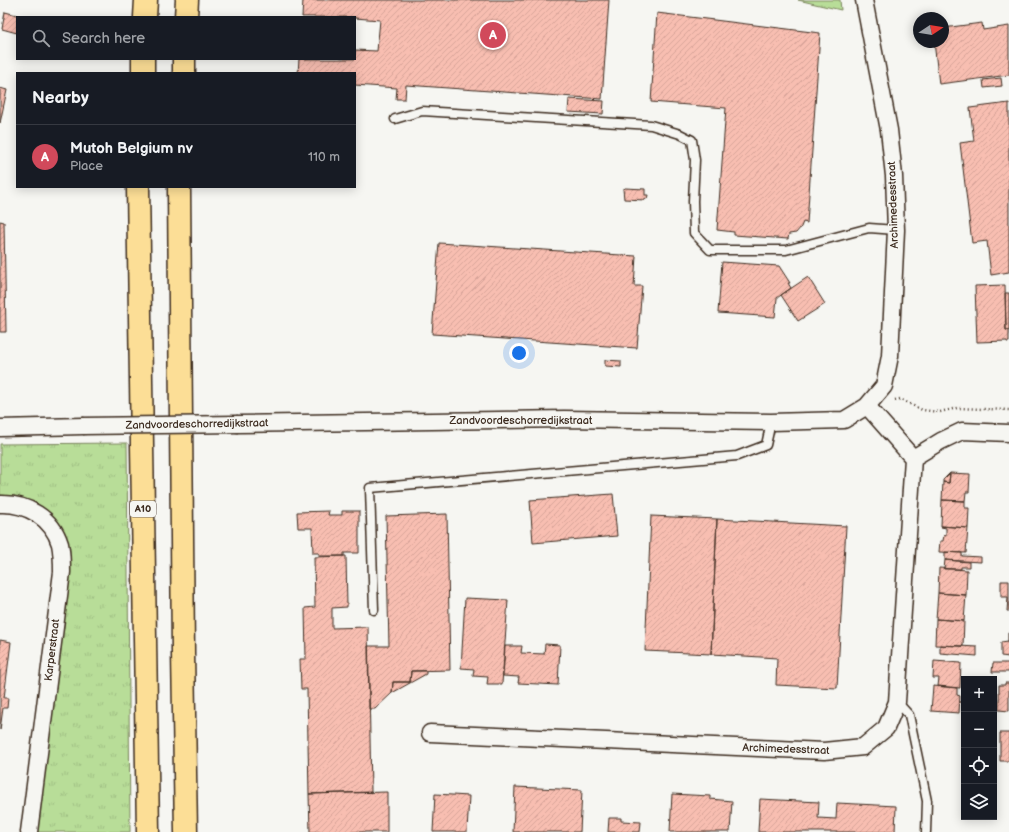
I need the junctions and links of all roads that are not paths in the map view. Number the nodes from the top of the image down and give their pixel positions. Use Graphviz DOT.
graph roads {
  1 [pos="146,0"];
  2 [pos="187,0"];
  3 [pos="864,0"];
  4 [pos="145,16"];
  5 [pos="186,16"];
  6 [pos="143,60"];
  7 [pos="184,60"];
  8 [pos="143,72"];
  9 [pos="184,72"];
  10 [pos="395,119"];
  11 [pos="138,188"];
  12 [pos="179,188"];
  13 [pos="896,230"];
  14 [pos="867,406"];
  15 [pos="771,422"];
  16 [pos="0,428"];
  17 [pos="1009,433"];
  18 [pos="913,458"];
  19 [pos="0,504"];
  20 [pos="374,610"];
  21 [pos="897,702"];
  22 [pos="430,733"];
  23 [pos="29,832"];
  24 [pos="148,832"];
  25 [pos="186,832"];
  26 [pos="926,832"];
  1 -- 4 [label="highway"];
  2 -- 5 [label="highway"];
  3 -- 13 [label="street, Archimedesstraat"];
  6 -- 8 [label="highway"];
  7 -- 9 [label="highway"];
  10 -- 13 [label="lane"];
  11 -- 24 [label="highway, A10"];
  12 -- 25 [label="highway"];
  13 -- 14 [label="street, Archimedesstraat"];
  14 -- 15 [label="street, Zandvoordeschorredijkstraat"];
  14 -- 18 [label="street"];
  15 -- 16 [label="street, Zandvoordeschorredijkstraat, bridge"];
  15 -- 20 [label="lane"];
  17 -- 18 [label="street"];
  18 -- 21 [label="street, Archimedesstraat"];
  19 -- 23 [label="street, Karperstraat"];
  21 -- 22 [label="street, Archimedesstraat"];
  21 -- 26 [label="lane"];
}
